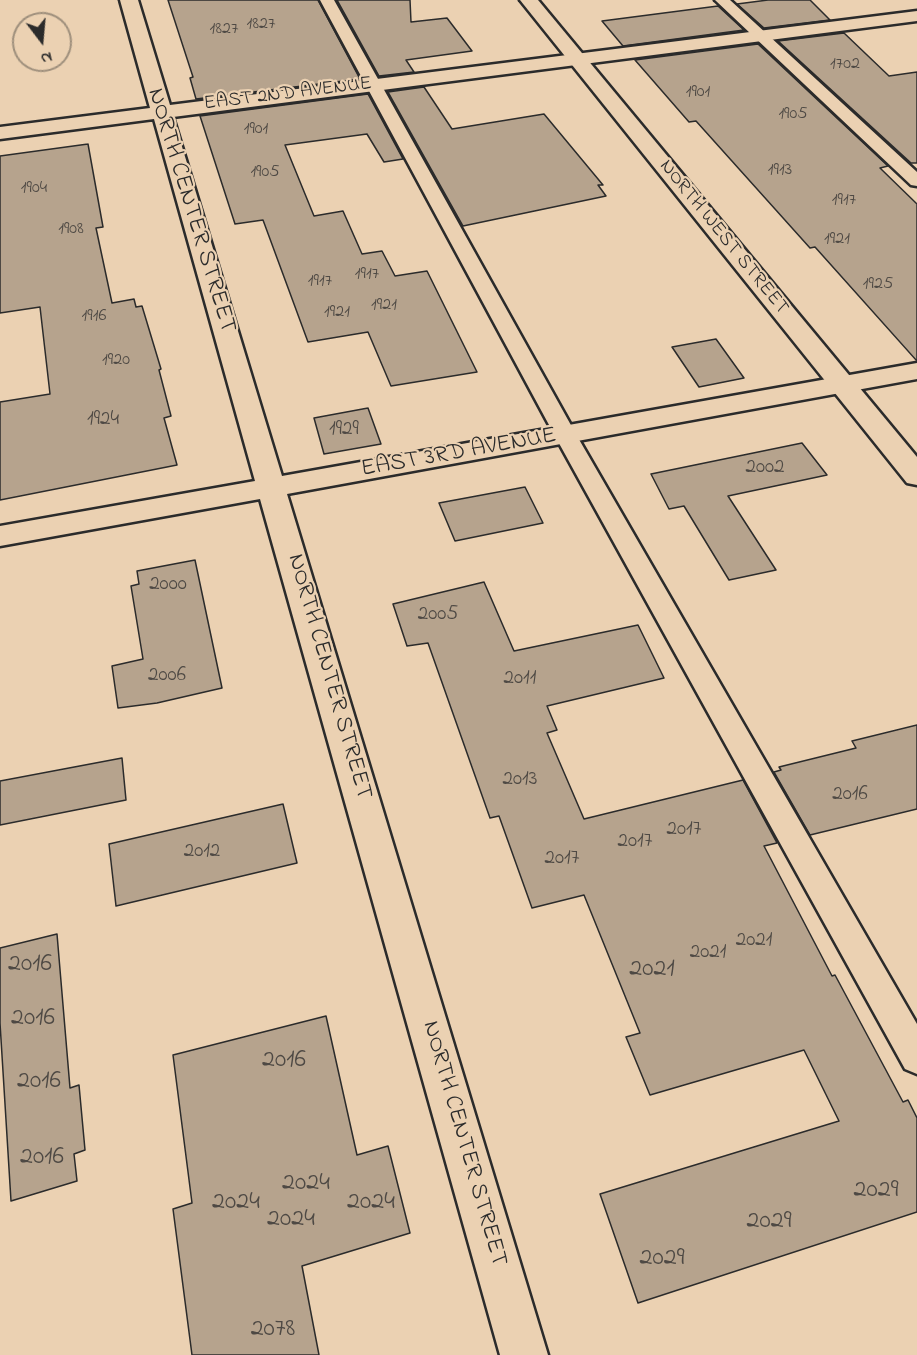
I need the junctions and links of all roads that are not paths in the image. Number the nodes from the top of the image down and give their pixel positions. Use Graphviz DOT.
graph roads {
  1 [pos="129,0"];
  2 [pos="327,0"];
  3 [pos="529,0"];
  4 [pos="722,0"];
  5 [pos="917,16"];
  6 [pos="760,35"];
  7 [pos="576,58"];
  8 [pos="374,84"];
  9 [pos="160,111"];
  10 [pos="0,132"];
  11 [pos="917,181"];
  12 [pos="917,371"];
  13 [pos="842,385"];
  14 [pos="566,436"];
  15 [pos="917,476"];
  16 [pos="272,486"];
  17 [pos="0,536"];
  18 [pos="917,1057"];
  19 [pos="524,1355"];
  1 -- 9 [label="street, NORTH CENTER STREET"];
  2 -- 8 [label="lane"];
  3 -- 7 [label="street, NORTH WEST STREET"];
  4 -- 6 [label="lane"];
  5 -- 6 [label="street, EAST 2ND AVENUE"];
  6 -- 7 [label="street, EAST 2ND AVENUE"];
  6 -- 11 [label="lane"];
  7 -- 8 [label="street, EAST 2ND AVENUE"];
  7 -- 13 [label="street, NORTH WEST STREET"];
  8 -- 9 [label="street, EAST 2ND AVENUE"];
  8 -- 14 [label="lane"];
  9 -- 10 [label="street, EAST 2ND AVENUE"];
  9 -- 16 [label="street, NORTH CENTER STREET"];
  12 -- 13 [label="street, EAST 3RD AVENUE"];
  13 -- 14 [label="street, EAST 3RD AVENUE"];
  13 -- 15 [label="street, NORTH WEST STREET"];
  14 -- 16 [label="street, EAST 3RD AVENUE"];
  14 -- 18 [label="lane"];
  16 -- 17 [label="street, EAST 3RD AVENUE"];
  16 -- 19 [label="street, NORTH CENTER STREET"];
}
